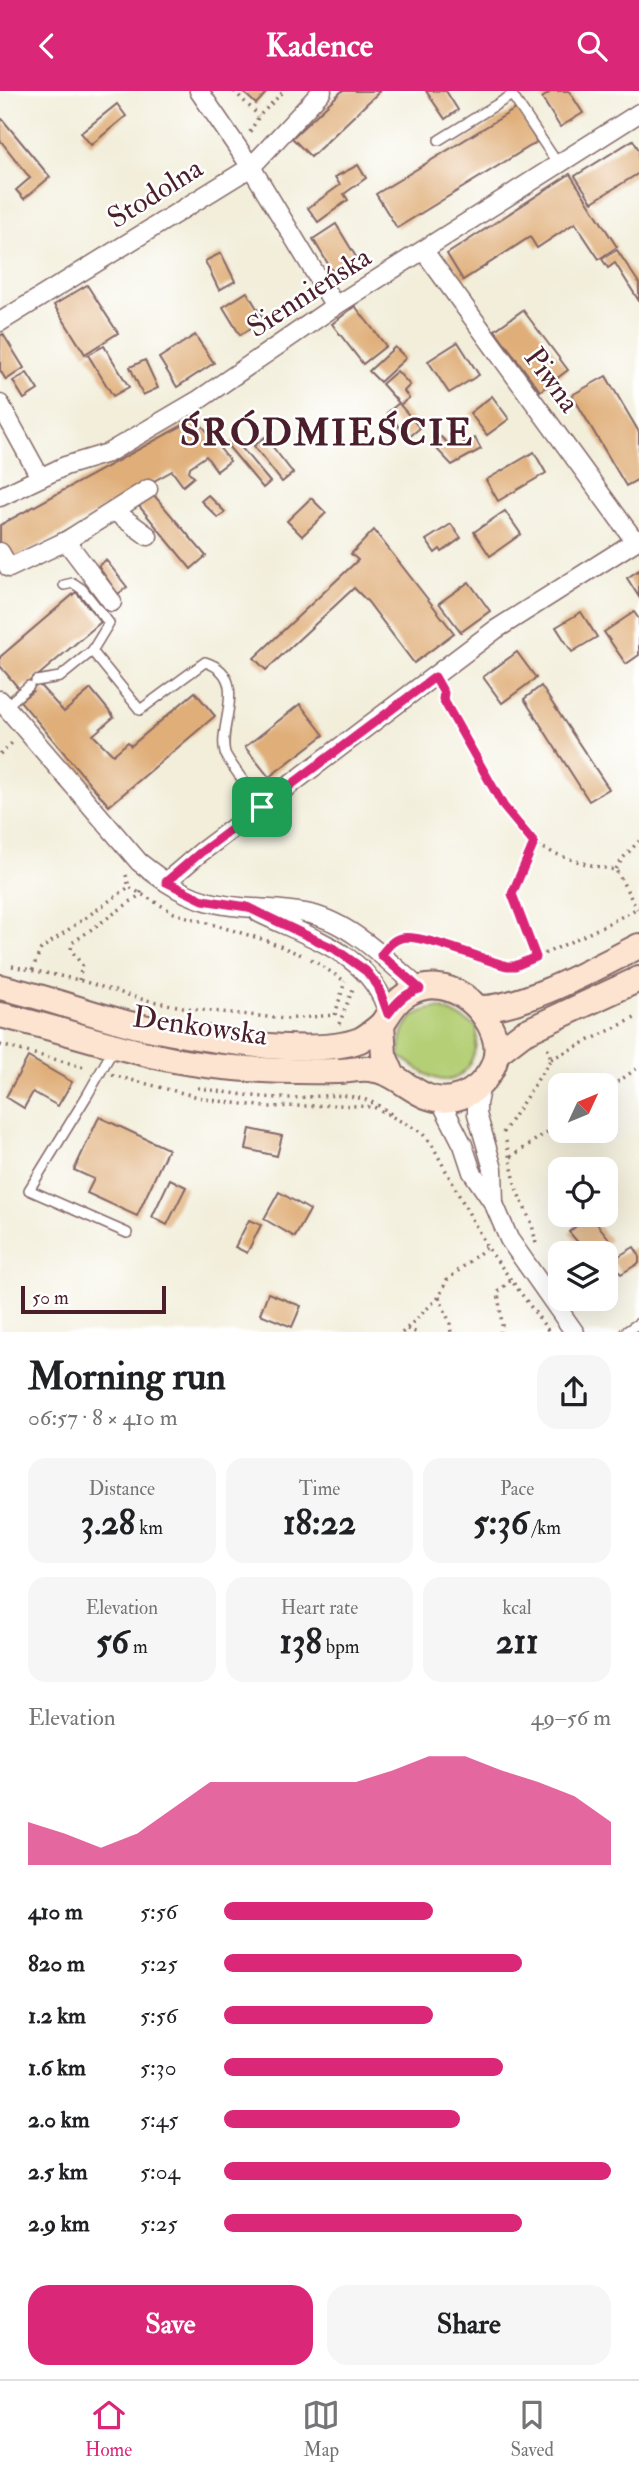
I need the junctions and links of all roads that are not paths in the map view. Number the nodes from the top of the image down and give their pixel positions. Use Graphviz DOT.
graph roads {
  1 [pos="322,91"];
  2 [pos="202,92"];
  3 [pos="511,93"];
  4 [pos="639,113"];
  5 [pos="439,140"];
  6 [pos="558,164"];
  7 [pos="251,167"];
  8 [pos="424,251"];
  9 [pos="335,306"];
  10 [pos="0,322"];
  11 [pos="0,404"];
  12 [pos="40,477"];
  13 [pos="148,489"];
  14 [pos="0,497"];
  15 [pos="114,511"];
  16 [pos="148,536"];
  17 [pos="637,540"];
  18 [pos="66,541"];
  19 [pos="0,552"];
  20 [pos="64,585"];
  21 [pos="112,602"];
  22 [pos="92,651"];
  23 [pos="3,703"];
  24 [pos="262,807"];
  25 [pos="166,882"];
  26 [pos="247,907"];
  27 [pos="639,946"];
  28 [pos="10,975"];
  29 [pos="639,979"];
  30 [pos="420,989"];
  31 [pos="480,1008"];
  32 [pos="0,1015"];
  33 [pos="385,1019"];
  34 [pos="115,1046"];
  35 [pos="497,1053"];
  36 [pos="393,1076"];
  37 [pos="481,1084"];
  38 [pos="440,1100"];
  39 [pos="494,1204"];
  40 [pos="127,1233"];
  41 [pos="639,1323"];
  42 [pos="575,1332"];
  43 [pos="624,1332"];
  1 -- 7 [label="street, Stodolna"];
  2 -- 7 [label="street"];
  3 -- 5 [label="lane"];
  3 -- 6 [label="lane"];
  4 -- 6 [label="street, Siennieńska"];
  6 -- 8 [label="street, Siennieńska"];
  7 -- 9 [label="street"];
  7 -- 10 [label="street, Stodolna"];
  8 -- 9 [label="street, Siennieńska"];
  8 -- 17 [label="street, Piwna"];
  9 -- 12 [label="street, Siennieńska"];
  11 -- 12 [label="street"];
  12 -- 14 [label="street, Siennieńska"];
  13 -- 15 [label="street"];
  15 -- 16 [label="street"];
  15 -- 18 [label="street"];
  17 -- 24 [label="street"];
  18 -- 19 [label="street"];
  18 -- 21 [label="street"];
  20 -- 22 [label="lane"];
  22 -- 23 [label="lane"];
  22 -- 24 [label="lane"];
  23 -- 25 [label="street"];
  24 -- 25 [label="street"];
  25 -- 26 [label="street"];
  26 -- 30 [label="street"];
  26 -- 33 [label="street"];
  27 -- 31 [label="main road"];
  28 -- 33 [label="main road, Denkowska"];
  29 -- 35 [label="main road"];
  30 -- 31 [label="main road"];
  30 -- 33 [label="main road"];
  31 -- 35 [label="main road"];
  32 -- 34 [label="main road, Denkowska"];
  33 -- 36 [label="main road"];
  34 -- 36 [label="main road, Denkowska"];
  34 -- 40 [label="lane"];
  35 -- 37 [label="main road"];
  36 -- 38 [label="main road"];
  37 -- 38 [label="main road"];
  37 -- 39 [label="street"];
  38 -- 39 [label="street"];
  39 -- 42 [label="street"];
  41 -- 43 [label="lane"];
}
